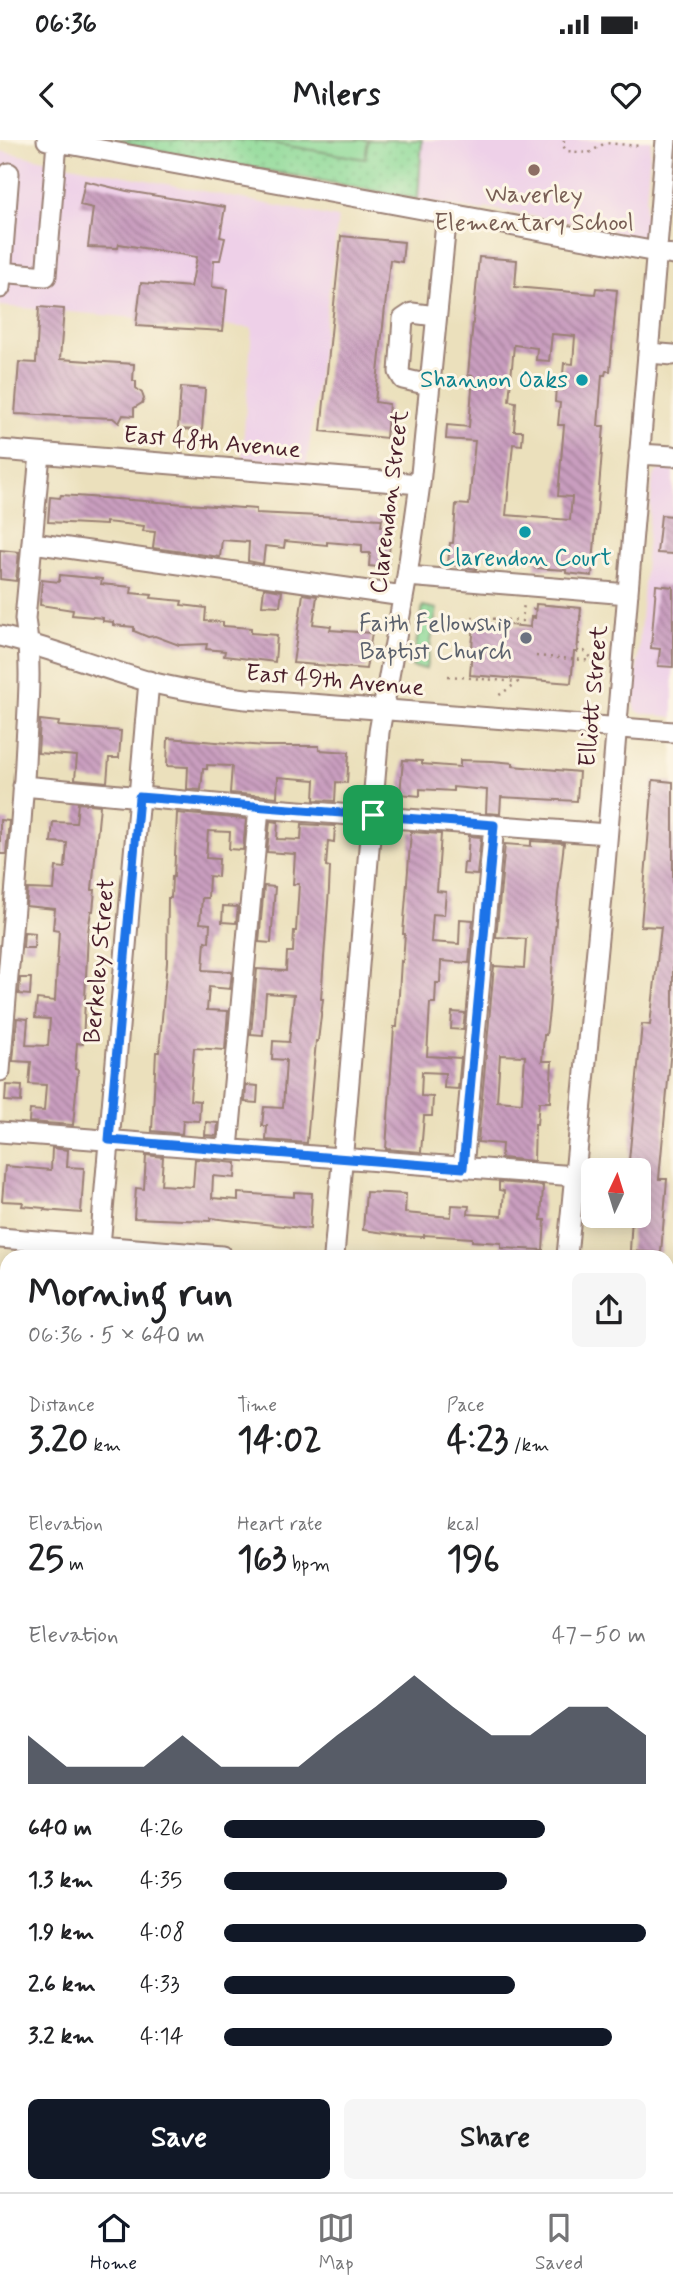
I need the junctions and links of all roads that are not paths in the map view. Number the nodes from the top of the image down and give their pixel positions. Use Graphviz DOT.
graph roads {
  1 [pos="52,141"];
  2 [pos="668,151"];
  3 [pos="9,173"];
  4 [pos="447,213"];
  5 [pos="665,253"];
  6 [pos="0,278"];
  7 [pos="436,316"];
  8 [pos="649,353"];
  9 [pos="673,355"];
  10 [pos="429,385"];
  11 [pos="0,450"];
  12 [pos="40,454"];
  13 [pos="639,454"];
  14 [pos="673,456"];
  15 [pos="420,484"];
  16 [pos="33,543"];
  17 [pos="407,576"];
  18 [pos="628,594"];
  19 [pos="403,596"];
  20 [pos="0,636"];
  21 [pos="29,643"];
  22 [pos="149,681"];
  23 [pos="384,710"];
  24 [pos="616,728"];
  25 [pos="673,733"];
  26 [pos="23,786"];
  27 [pos="139,797"];
  28 [pos="259,807"];
  29 [pos="373,815"];
  30 [pos="494,825"];
  31 [pos="607,834"];
  32 [pos="0,1071"];
  33 [pos="0,1132"];
  34 [pos="109,1140"];
  35 [pos="228,1149"];
  36 [pos="342,1158"];
  37 [pos="463,1168"];
  38 [pos="575,1177"];
  39 [pos="0,1238"];
  40 [pos="100,1246"];
  41 [pos="149,1250"];
  42 [pos="334,1250"];
  43 [pos="568,1250"];
  1 -- 4 [label="street"];
  1 -- 6 [label="street"];
  2 -- 5 [label="street, Elliott Street"];
  3 -- 6 [label="street"];
  4 -- 5 [label="street"];
  4 -- 7 [label="street, Clarendon Street"];
  5 -- 8 [label="street, Elliott Street"];
  7 -- 10 [label="street, Clarendon Street"];
  7 -- 10 [label="street"];
  8 -- 9 [label="street"];
  8 -- 13 [label="street, Elliott Street"];
  10 -- 15 [label="street, Clarendon Street"];
  11 -- 12 [label="street, East 48th Avenue"];
  12 -- 15 [label="street, East 48th Avenue"];
  12 -- 16 [label="street"];
  13 -- 14 [label="street"];
  13 -- 18 [label="street, Elliott Street"];
  15 -- 17 [label="street, Clarendon Street"];
  16 -- 19 [label="street"];
  16 -- 21 [label="street"];
  17 -- 18 [label="street"];
  17 -- 19 [label="street, Clarendon Street"];
  18 -- 24 [label="street, Elliott Street"];
  19 -- 23 [label="street, Clarendon Street"];
  20 -- 21 [label="street, East 49th Avenue"];
  21 -- 22 [label="street, East 49th Avenue"];
  21 -- 26 [label="street"];
  22 -- 23 [label="street, East 49th Avenue"];
  22 -- 27 [label="street, Berkeley Street"];
  23 -- 24 [label="street, East 49th Avenue"];
  23 -- 29 [label="street, Clarendon Street"];
  24 -- 25 [label="street, East 49th Avenue"];
  24 -- 31 [label="street, Elliott Street"];
  26 -- 27 [label="street"];
  26 -- 32 [label="street"];
  27 -- 28 [label="street"];
  27 -- 34 [label="street, Berkeley Street"];
  28 -- 29 [label="street"];
  28 -- 35 [label="street"];
  29 -- 30 [label="street"];
  29 -- 36 [label="street, Clarendon Street"];
  30 -- 31 [label="street"];
  30 -- 37 [label="street"];
  31 -- 38 [label="street, Elliott Street"];
  33 -- 34 [label="street"];
  34 -- 35 [label="street"];
  34 -- 40 [label="street, Berkeley Street"];
  35 -- 36 [label="street"];
  36 -- 37 [label="street"];
  36 -- 42 [label="street, Clarendon Street"];
  37 -- 38 [label="street"];
  38 -- 43 [label="street, Elliott Street"];
  39 -- 40 [label="street"];
  40 -- 41 [label="street"];
}
